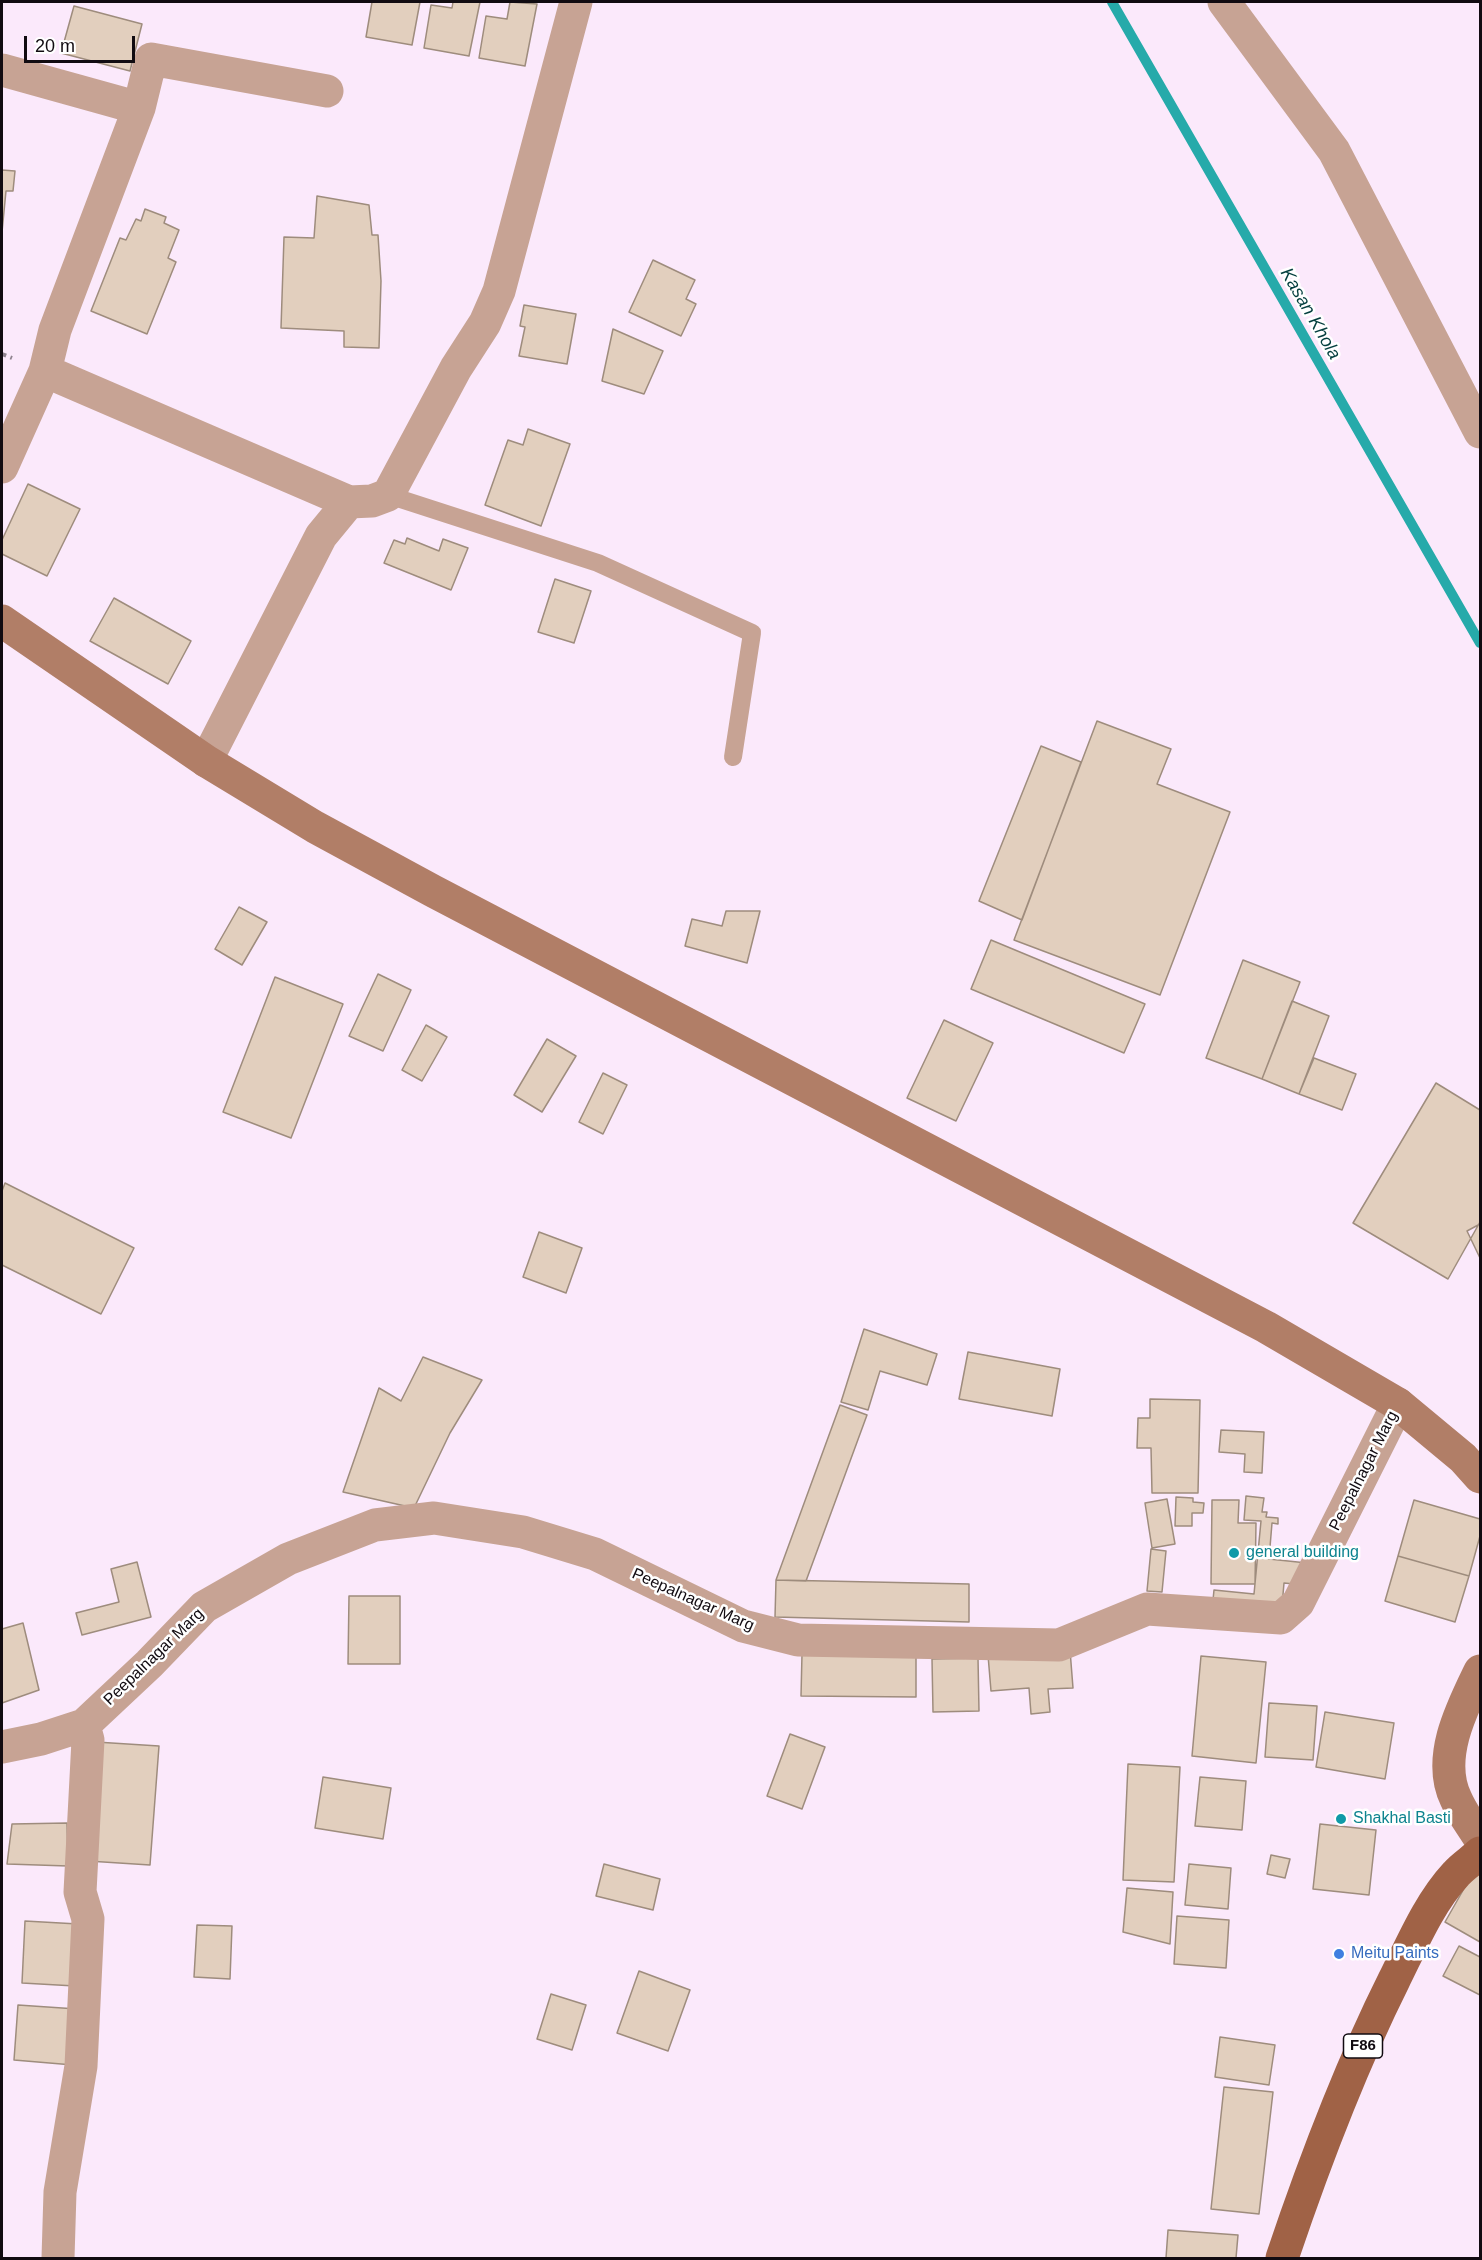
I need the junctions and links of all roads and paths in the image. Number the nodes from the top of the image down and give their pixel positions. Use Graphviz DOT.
graph roads {
  1 [pos="576,2"];
  2 [pos="1224,2"];
  3 [pos="2,70"];
  4 [pos="327,92"];
  5 [pos="139,108"];
  6 [pos="45,371"];
  7 [pos="1480,432"];
  8 [pos="2,467"];
  9 [pos="388,495"];
  10 [pos="349,502"];
  11 [pos="2,621"];
  12 [pos="734,756"];
  13 [pos="206,760"];
  14 [pos="1398,1404"];
  15 [pos="1480,1477"];
  16 [pos="1480,1671"];
  17 [pos="84,1725"];
  18 [pos="2,1747"];
  19 [pos="1480,1839"];
  20 [pos="1480,1853"];
  21 [pos="58,2259"];
  22 [pos="1282,2259"];
  1 -- 9 [label="street"];
  2 -- 7 [label="street"];
  3 -- 5 [label="street"];
  4 -- 5 [label="street"];
  5 -- 6 [label="street"];
  6 -- 8 [label="street"];
  6 -- 10 [label="street"];
  9 -- 10 [label="street"];
  9 -- 12 [label="lane"];
  10 -- 13 [label="street"];
  11 -- 13 [label="main road"];
  13 -- 14 [label="main road"];
  14 -- 15 [label="main road"];
  14 -- 17 [label="street, Peepalnagar Marg"];
  16 -- 19 [label="main road"];
  17 -- 18 [label="street, Peepalnagar Marg"];
  17 -- 21 [label="street"];
  20 -- 22 [label="main road, F86"];
}
